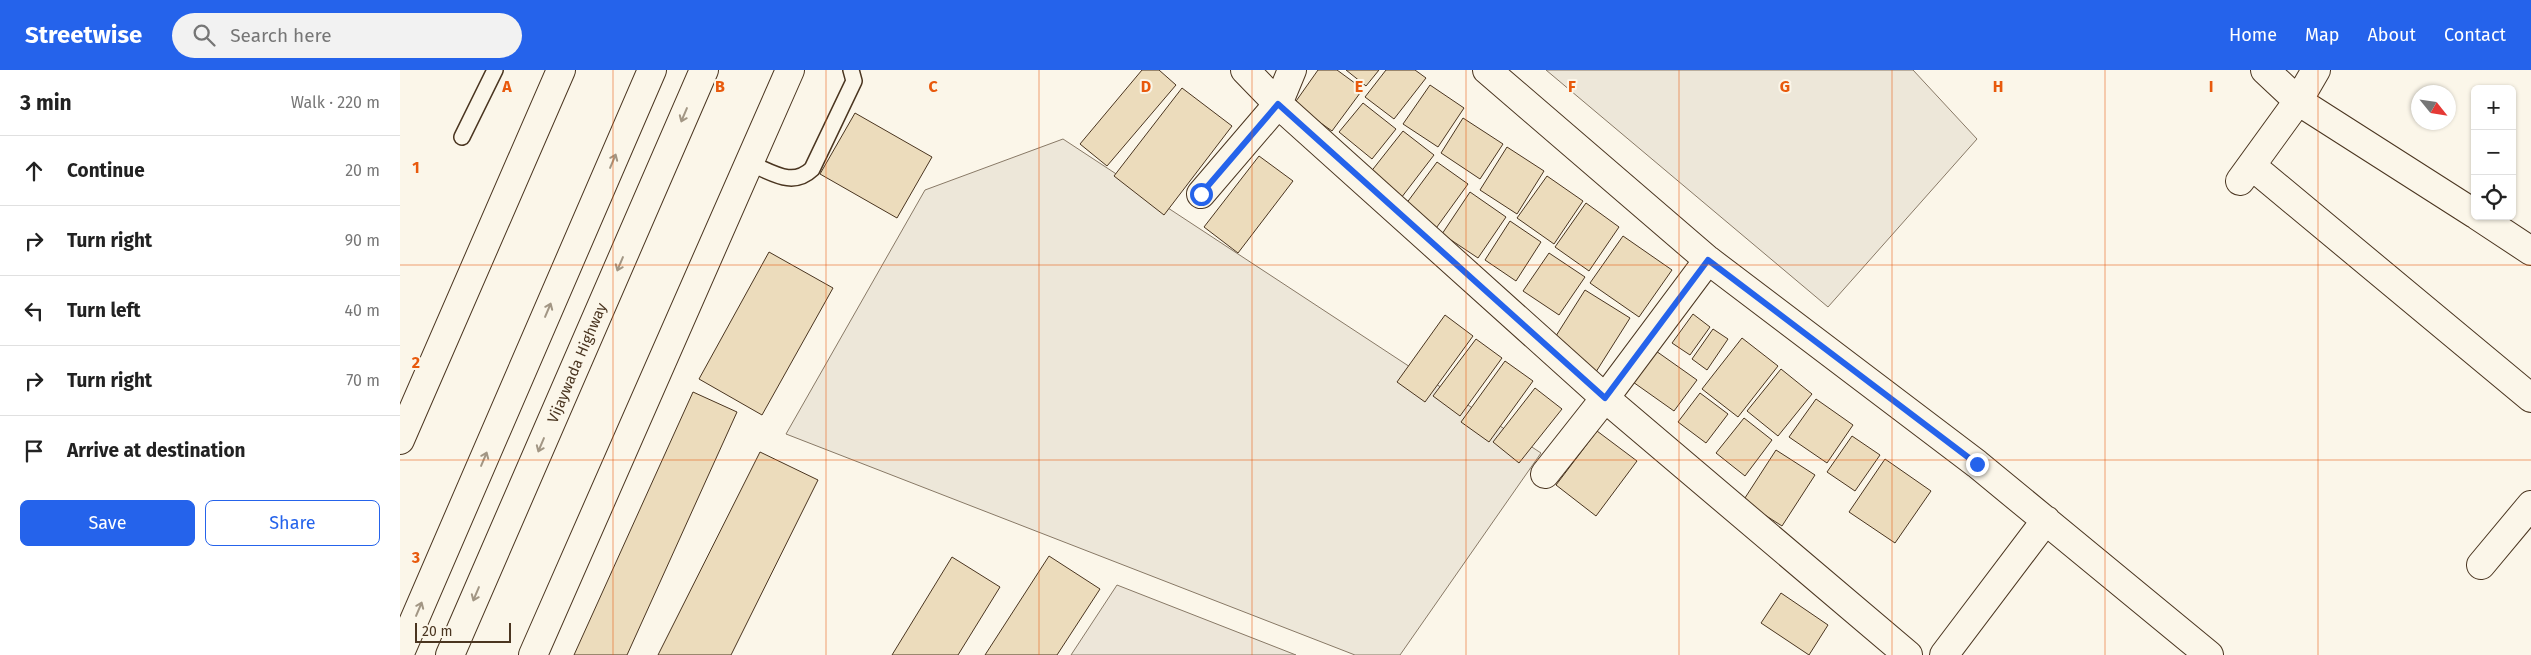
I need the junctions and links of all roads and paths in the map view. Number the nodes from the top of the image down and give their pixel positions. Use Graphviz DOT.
graph roads {
  1 [pos="495,70"];
  2 [pos="561,70"];
  3 [pos="652,70"];
  4 [pos="704,70"];
  5 [pos="790,70"];
  6 [pos="851,70"];
  7 [pos="1245,70"];
  8 [pos="1292,70"];
  9 [pos="1487,70"];
  10 [pos="2265,70"];
  11 [pos="2316,70"];
  12 [pos="2298,101"];
  13 [pos="1278,104"];
  14 [pos="462,137"];
  15 [pos="749,163"];
  16 [pos="1201,194"];
  17 [pos="2471,212"];
  18 [pos="2484,220"];
  19 [pos="2531,250"];
  20 [pos="1708,260"];
  21 [pos="1605,398"];
  22 [pos="2531,398"];
  23 [pos="400,440"];
  24 [pos="1544,474"];
  25 [pos="2531,505"];
  26 [pos="2046,520"];
  27 [pos="2481,565"];
  28 [pos="400,653"];
  29 [pos="450,655"];
  30 [pos="533,655"];
  31 [pos="1908,655"];
  32 [pos="1944,655"];
  33 [pos="2209,655"];
  1 -- 14 [label="lane"];
  2 -- 23 [label="main road"];
  28 -- 3 [label="main road, one-way"];
  4 -- 29 [label="main road, Vijaywada Highway, one-way"];
  5 -- 15 [label="main road"];
  6 -- 15 [label="lane"];
  7 -- 13 [label="main road"];
  8 -- 13 [label="main road"];
  9 -- 20 [label="main road"];
  10 -- 12 [label="main road"];
  11 -- 12 [label="main road"];
  12 -- 17 [label="main road"];
  12 -- 22 [label="main road"];
  13 -- 16 [label="main road"];
  13 -- 21 [label="main road"];
  15 -- 30 [label="main road"];
  18 -- 19 [label="main road"];
  20 -- 21 [label="main road"];
  20 -- 26 [label="main road"];
  21 -- 24 [label="main road"];
  21 -- 31 [label="main road"];
  25 -- 27 [label="main road"];
  26 -- 32 [label="main road"];
  26 -- 33 [label="main road"];
}
